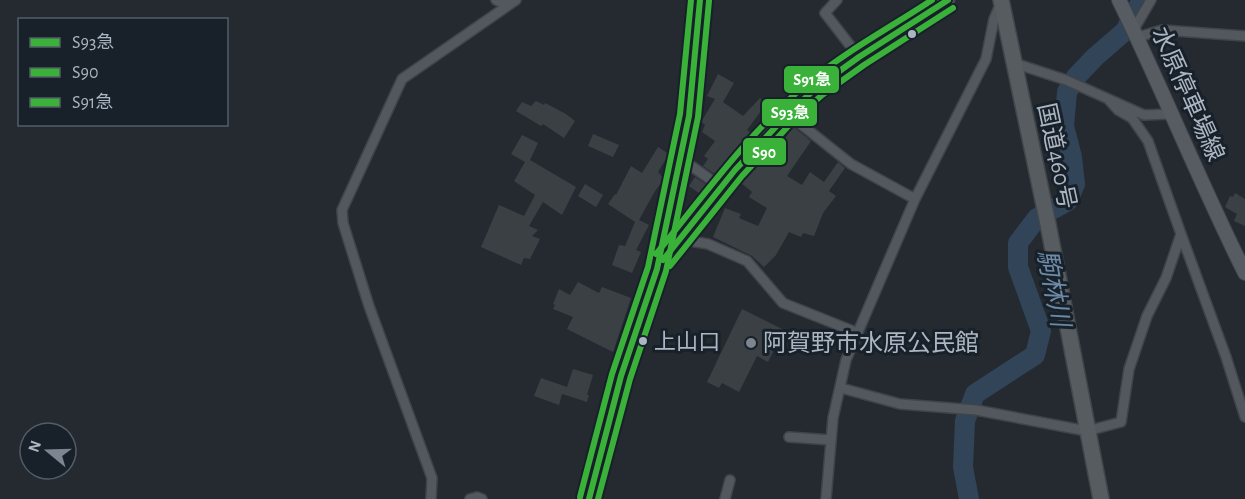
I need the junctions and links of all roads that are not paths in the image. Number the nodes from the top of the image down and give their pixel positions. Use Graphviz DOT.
graph roads {
  1 [pos="496,0"];
  2 [pos="700,0"];
  3 [pos="837,0"];
  4 [pos="948,0"];
  5 [pos="1151,0"];
  6 [pos="1001,1"];
  7 [pos="512,3"];
  8 [pos="1121,4"];
  9 [pos="1136,33"];
  10 [pos="1245,36"];
  11 [pos="859,57"];
  12 [pos="1014,63"];
  13 [pos="1108,99"];
  14 [pos="788,114"];
  15 [pos="1171,114"];
  16 [pos="680,158"];
  17 [pos="721,188"];
  18 [pos="915,199"];
  19 [pos="1181,234"];
  20 [pos="678,239"];
  21 [pos="657,269"];
  22 [pos="1245,273"];
  23 [pos="858,333"];
  24 [pos="841,388"];
  25 [pos="1245,417"];
  26 [pos="1087,431"];
  27 [pos="789,437"];
  28 [pos="831,440"];
  29 [pos="730,480"];
  30 [pos="431,499"];
  31 [pos="470,499"];
  32 [pos="483,499"];
  33 [pos="589,499"];
  34 [pos="725,499"];
  35 [pos="826,499"];
  36 [pos="1101,499"];
  1 -- 7 [label="street"];
  2 -- 16 [label="main road"];
  3 -- 11 [label="street"];
  4 -- 11 [label="street"];
  5 -- 9 [label="street"];
  6 -- 12 [label="highway, 国道460号"];
  6 -- 18 [label="street"];
  7 -- 30 [label="street"];
  8 -- 9 [label="main road, 水原停車場線"];
  9 -- 10 [label="street"];
  9 -- 15 [label="main road, 水原停車場線"];
  11 -- 14 [label="street"];
  12 -- 13 [label="street"];
  12 -- 26 [label="highway, 国道460号"];
  13 -- 15 [label="street"];
  13 -- 19 [label="street"];
  14 -- 17 [label="street"];
  14 -- 18 [label="street"];
  15 -- 22 [label="main road, 水原停車場線"];
  16 -- 17 [label="street"];
  16 -- 21 [label="main road"];
  17 -- 20 [label="street"];
  18 -- 23 [label="street"];
  19 -- 25 [label="street"];
  19 -- 26 [label="street"];
  20 -- 21 [label="street"];
  20 -- 23 [label="street"];
  21 -- 33 [label="main road"];
  23 -- 24 [label="street"];
  24 -- 26 [label="street"];
  24 -- 28 [label="street"];
  26 -- 36 [label="highway, 国道460号"];
  27 -- 28 [label="street"];
  28 -- 35 [label="street"];
  29 -- 34 [label="street"];
  31 -- 32 [label="street"];
}
